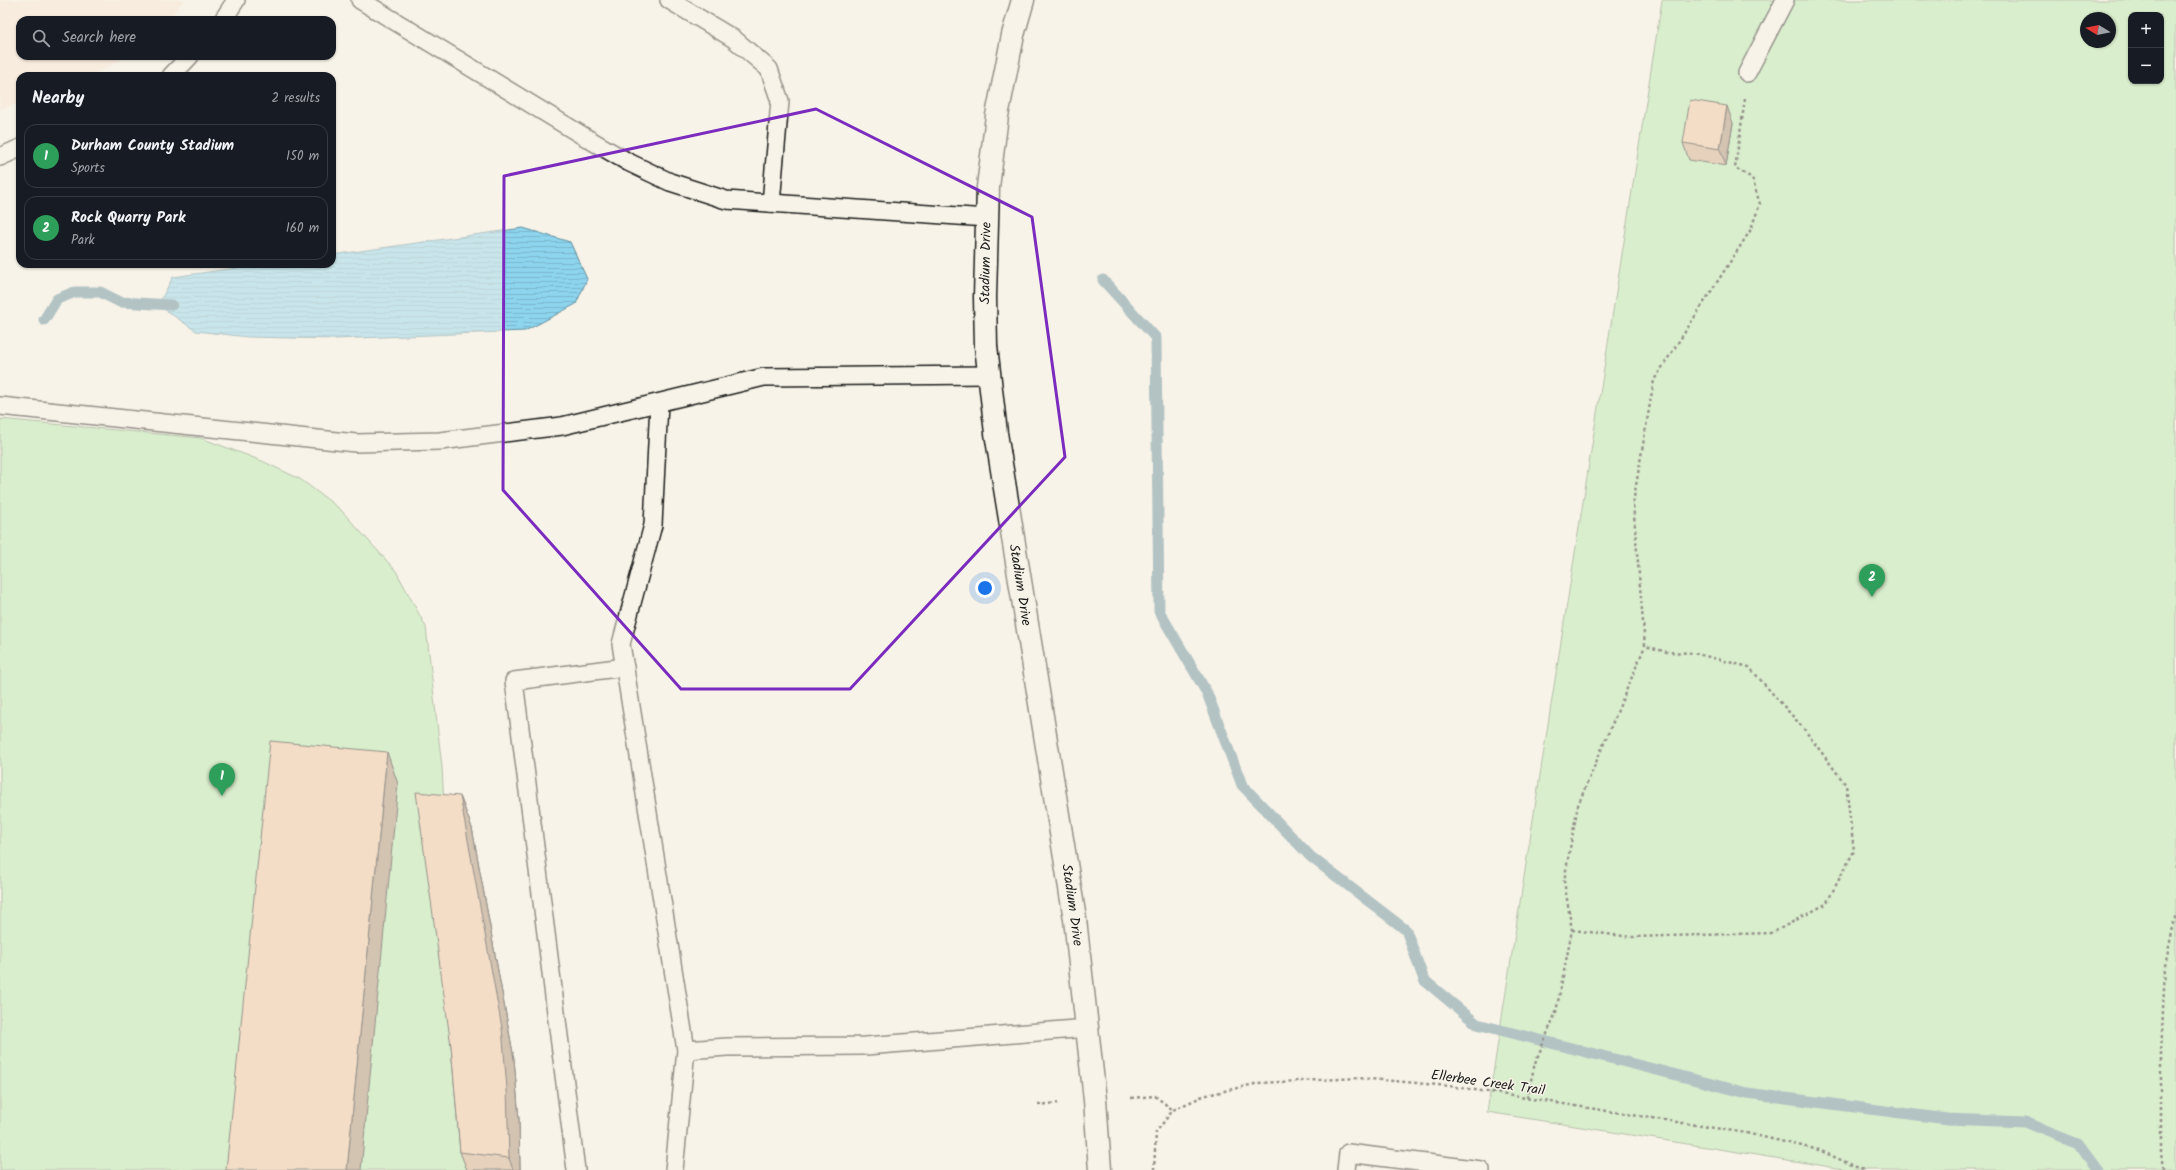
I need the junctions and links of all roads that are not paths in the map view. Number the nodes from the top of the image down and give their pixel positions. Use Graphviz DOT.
graph roads {
  1 [pos="236,0"];
  2 [pos="360,0"];
  3 [pos="668,0"];
  4 [pos="1023,0"];
  5 [pos="1785,0"];
  6 [pos="226,16"];
  7 [pos="186,60"];
  8 [pos="176,72"];
  9 [pos="1747,73"];
  10 [pos="16,150"];
  11 [pos="0,157"];
  12 [pos="771,203"];
  13 [pos="987,218"];
  14 [pos="989,375"];
  15 [pos="659,403"];
  16 [pos="0,406"];
  17 [pos="625,667"];
  18 [pos="1087,1028"];
  19 [pos="686,1050"];
  20 [pos="576,1170"];
  21 [pos="674,1170"];
  22 [pos="1100,1170"];
  23 [pos="1346,1170"];
  24 [pos="1481,1170"];
  1 -- 6 [label="lane"];
  2 -- 12 [label="lane"];
  3 -- 12 [label="lane"];
  4 -- 13 [label="street, Stadium Drive"];
  5 -- 9 [label="lane"];
  7 -- 8 [label="lane"];
  10 -- 11 [label="lane"];
  12 -- 13 [label="lane"];
  13 -- 14 [label="street, Stadium Drive"];
  14 -- 15 [label="lane"];
  14 -- 18 [label="street, Stadium Drive"];
  15 -- 16 [label="lane"];
  15 -- 17 [label="lane"];
  17 -- 19 [label="lane"];
  17 -- 20 [label="lane"];
  18 -- 19 [label="lane"];
  18 -- 22 [label="street, Stadium Drive"];
  19 -- 21 [label="lane"];
  23 -- 24 [label="lane"];
}
